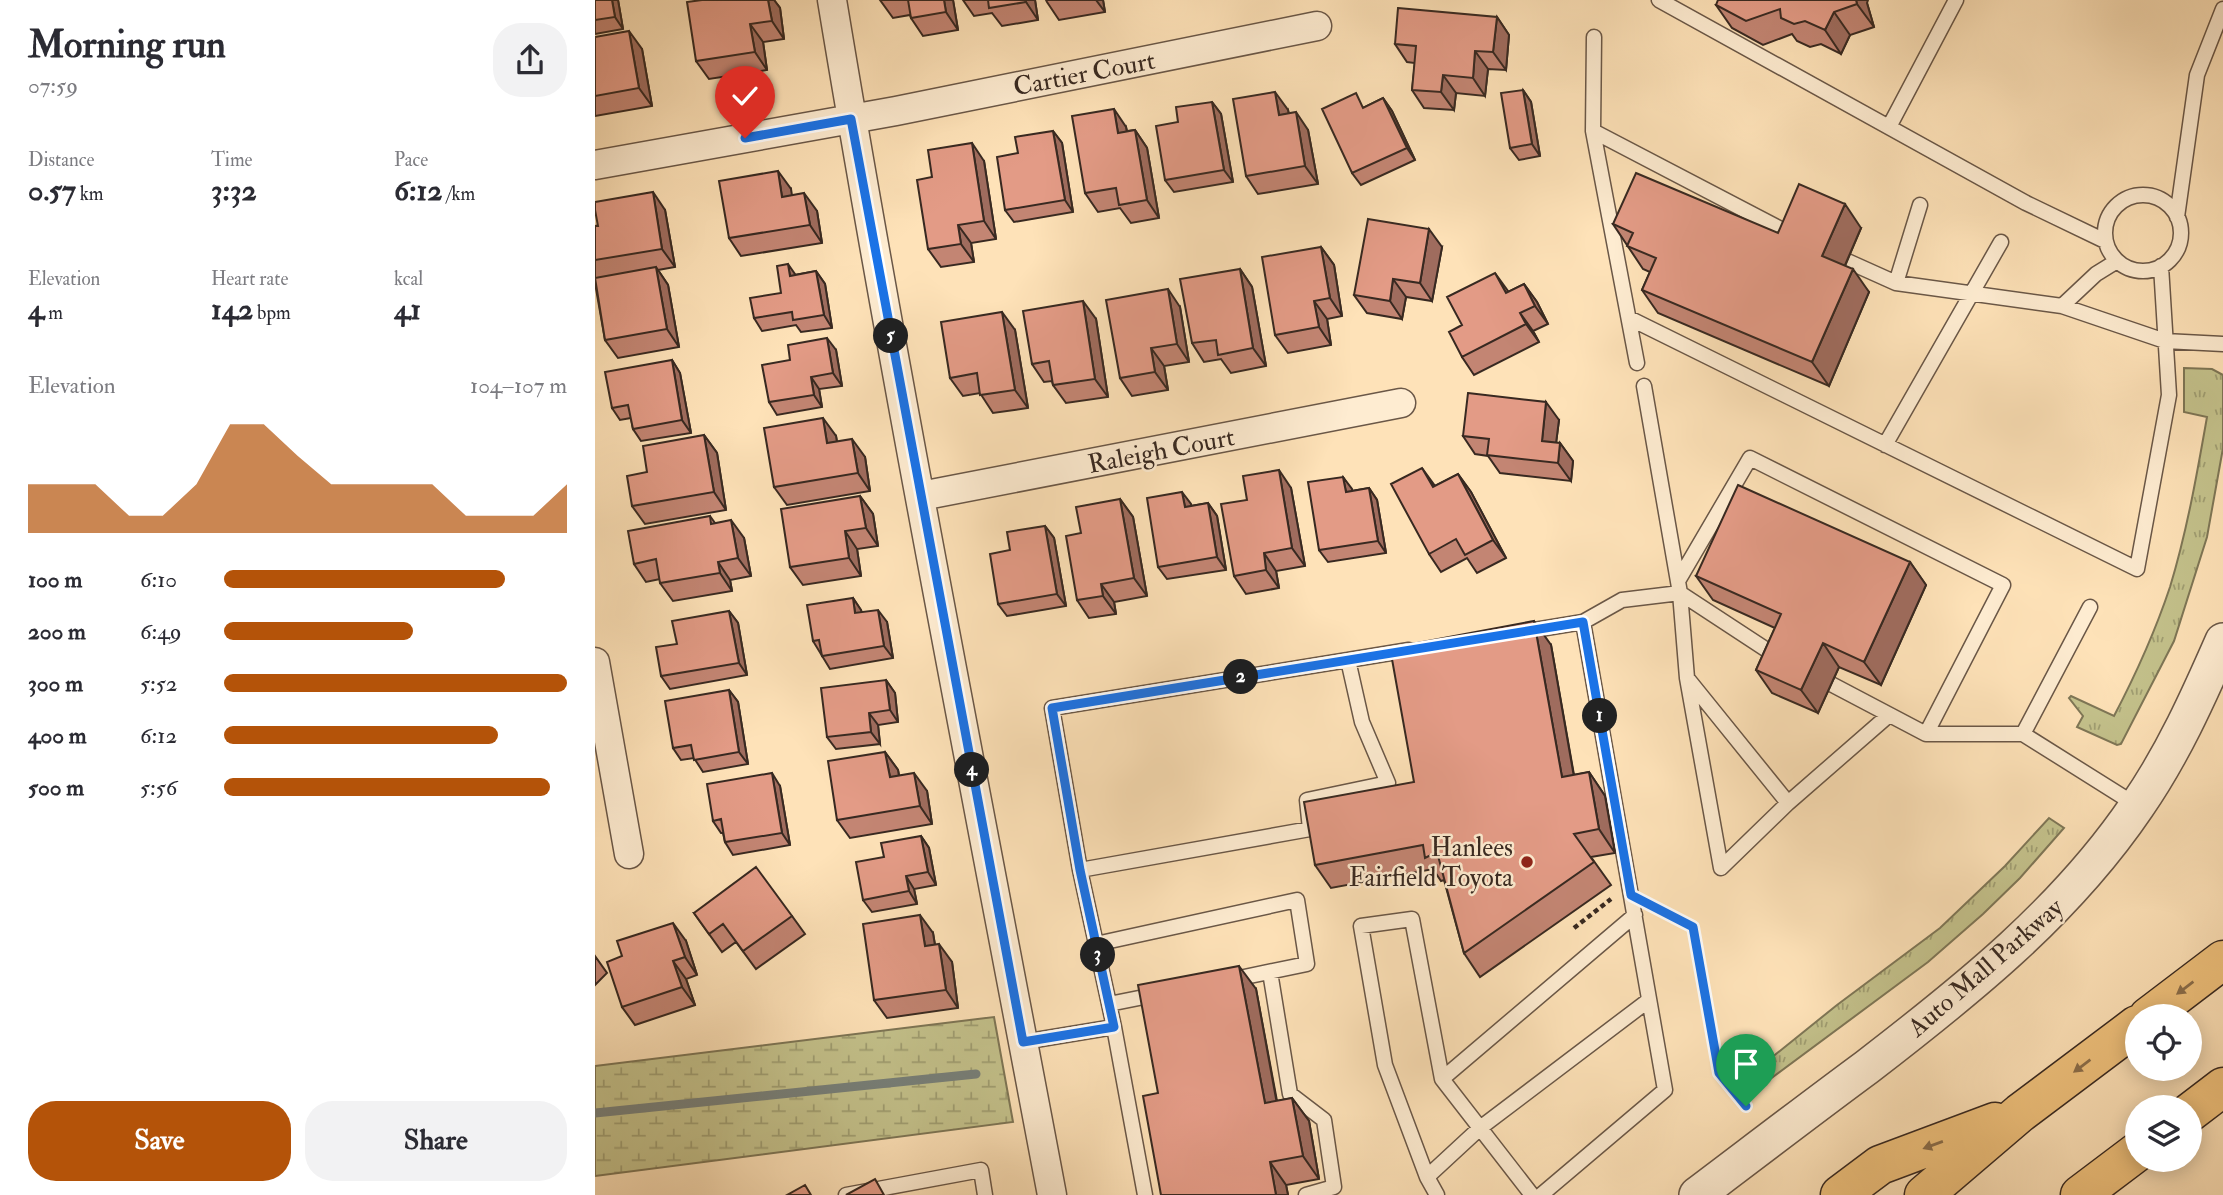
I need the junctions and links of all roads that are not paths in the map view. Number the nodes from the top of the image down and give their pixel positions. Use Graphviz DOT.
graph roads {
  1 [pos="832,0"];
  2 [pos="1659,0"];
  3 [pos="1956,0"];
  4 [pos="2223,9"];
  5 [pos="1317,26"];
  6 [pos="1594,37"];
  7 [pos="851,119"];
  8 [pos="1889,127"];
  9 [pos="1593,131"];
  10 [pos="595,165"];
  11 [pos="1920,205"];
  12 [pos="2177,217"];
  13 [pos="1802,240"];
  14 [pos="2105,241"];
  15 [pos="2001,242"];
  16 [pos="1847,261"];
  17 [pos="2117,261"];
  18 [pos="2161,266"];
  19 [pos="1896,283"];
  20 [pos="1971,293"];
  21 [pos="2062,306"];
  22 [pos="1629,318"];
  23 [pos="2165,341"];
  24 [pos="2223,344"];
  25 [pos="1637,363"];
  26 [pos="1644,386"];
  27 [pos="1401,403"];
  28 [pos="1885,445"];
  29 [pos="921,496"];
  30 [pos="1679,587"];
  31 [pos="2090,607"];
  32 [pos="1583,622"];
  33 [pos="1514,634"];
  34 [pos="2223,641"];
  35 [pos="1417,649"];
  36 [pos="1348,660"];
  37 [pos="595,662"];
  38 [pos="1786,662"];
  39 [pos="1687,678"];
  40 [pos="1831,684"];
  41 [pos="1889,715"];
  42 [pos="1926,734"];
  43 [pos="2023,734"];
  44 [pos="1788,803"];
  45 [pos="2137,806"];
  46 [pos="629,854"];
  47 [pos="1080,870"];
  48 [pos="1635,915"];
  49 [pos="1096,944"];
  50 [pos="2223,960"];
  51 [pos="1271,972"];
  52 [pos="1217,982"];
  53 [pos="1176,990"];
  54 [pos="1649,1000"];
  55 [pos="1109,1004"];
  56 [pos="2165,1004"];
  57 [pos="1114,1027"];
  58 [pos="2125,1034"];
  59 [pos="1023,1042"];
  60 [pos="1442,1079"];
  61 [pos="2223,1087"];
  62 [pos="2202,1103"];
  63 [pos="2020,1113"];
  64 [pos="1480,1128"];
  65 [pos="2125,1161"];
  66 [pos="1427,1177"];
  67 [pos="846,1195"];
  68 [pos="985,1195"];
  69 [pos="1052,1195"];
  70 [pos="1145,1195"];
  71 [pos="1306,1195"];
  72 [pos="1437,1195"];
  73 [pos="1532,1195"];
  74 [pos="1541,1195"];
  75 [pos="1697,1195"];
  76 [pos="1840,1195"];
  77 [pos="1924,1195"];
  78 [pos="2080,1195"];
  1 -- 7 [label="street"];
  2 -- 8 [label="lane"];
  3 -- 8 [label="lane"];
  4 -- 12 [label="lane"];
  5 -- 7 [label="street, Cartier Court"];
  6 -- 9 [label="lane"];
  7 -- 10 [label="street, Cartier Court"];
  7 -- 29 [label="street"];
  8 -- 14 [label="lane"];
  9 -- 13 [label="lane"];
  9 -- 22 [label="lane"];
  11 -- 19 [label="lane"];
  12 -- 14 [label="lane"];
  12 -- 18 [label="lane"];
  14 -- 17 [label="lane"];
  15 -- 20 [label="lane"];
  16 -- 19 [label="lane"];
  17 -- 18 [label="lane"];
  17 -- 21 [label="lane"];
  18 -- 23 [label="lane"];
  19 -- 20 [label="lane"];
  20 -- 21 [label="lane"];
  20 -- 28 [label="lane"];
  21 -- 23 [label="lane"];
  22 -- 25 [label="lane"];
  22 -- 28 [label="lane"];
  23 -- 24 [label="lane"];
  23 -- 28 [label="lane"];
  26 -- 30 [label="lane"];
  27 -- 29 [label="street, Raleigh Court"];
  29 -- 59 [label="street"];
  30 -- 32 [label="lane"];
  30 -- 38 [label="lane"];
  30 -- 39 [label="lane"];
  30 -- 42 [label="lane"];
  31 -- 43 [label="lane"];
  32 -- 33 [label="lane"];
  32 -- 48 [label="lane"];
  34 -- 45 [label="street, Auto Mall Parkway"];
  35 -- 36 [label="lane"];
  36 -- 47 [label="lane"];
  36 -- 47 [label="lane"];
  37 -- 46 [label="street"];
  39 -- 44 [label="lane"];
  39 -- 44 [label="lane"];
  40 -- 41 [label="lane"];
  41 -- 42 [label="lane"];
  41 -- 44 [label="lane"];
  42 -- 43 [label="lane"];
  43 -- 45 [label="lane"];
  45 -- 75 [label="street, Auto Mall Parkway"];
  47 -- 49 [label="lane"];
  48 -- 54 [label="lane"];
  48 -- 60 [label="lane"];
  49 -- 51 [label="lane"];
  49 -- 55 [label="lane"];
  50 -- 56 [label="highway, one-way"];
  51 -- 52 [label="lane"];
  51 -- 71 [label="lane"];
  53 -- 55 [label="lane"];
  54 -- 64 [label="lane"];
  54 -- 74 [label="lane"];
  55 -- 57 [label="lane"];
  57 -- 59 [label="lane"];
  57 -- 70 [label="lane"];
  58 -- 63 [label="highway, one-way"];
  59 -- 69 [label="street"];
  60 -- 64 [label="lane"];
  60 -- 66 [label="lane"];
  61 -- 62 [label="highway"];
  63 -- 76 [label="highway, one-way"];
  63 -- 77 [label="highway"];
  64 -- 66 [label="lane"];
  64 -- 73 [label="lane"];
  65 -- 78 [label="highway"];
  66 -- 72 [label="lane"];
  67 -- 68 [label="lane"];
}
